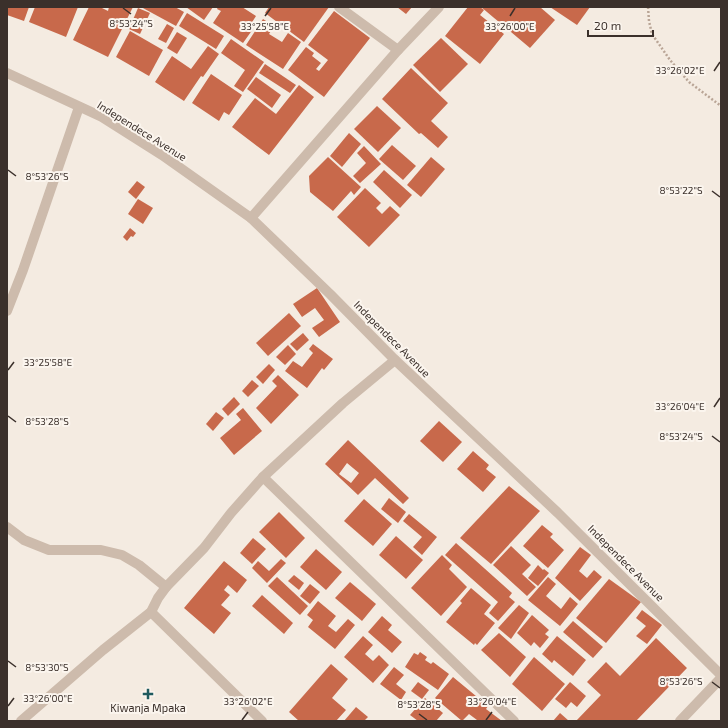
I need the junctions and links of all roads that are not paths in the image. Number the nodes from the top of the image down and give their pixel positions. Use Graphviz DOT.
graph roads {
  1 [pos="339,7"];
  2 [pos="439,7"];
  3 [pos="398,50"];
  4 [pos="7,73"];
  5 [pos="79,106"];
  6 [pos="251,218"];
  7 [pos="7,311"];
  8 [pos="395,360"];
  9 [pos="263,477"];
  10 [pos="7,527"];
  11 [pos="166,587"];
  12 [pos="151,612"];
  13 [pos="721,676"];
  14 [pos="21,721"];
  15 [pos="262,721"];
  16 [pos="514,721"];
  17 [pos="680,721"];
  1 -- 3 [label="street"];
  2 -- 3 [label="street"];
  3 -- 6 [label="street"];
  4 -- 5 [label="street, Independece Avenue"];
  5 -- 6 [label="street, Independece Avenue"];
  5 -- 7 [label="street"];
  6 -- 8 [label="street, Independece Avenue"];
  8 -- 9 [label="street"];
  8 -- 13 [label="street, Independece Avenue"];
  9 -- 11 [label="street"];
  9 -- 16 [label="street"];
  10 -- 11 [label="street"];
  11 -- 12 [label="street"];
  12 -- 14 [label="street"];
  12 -- 15 [label="street"];
  13 -- 17 [label="street"];
}
